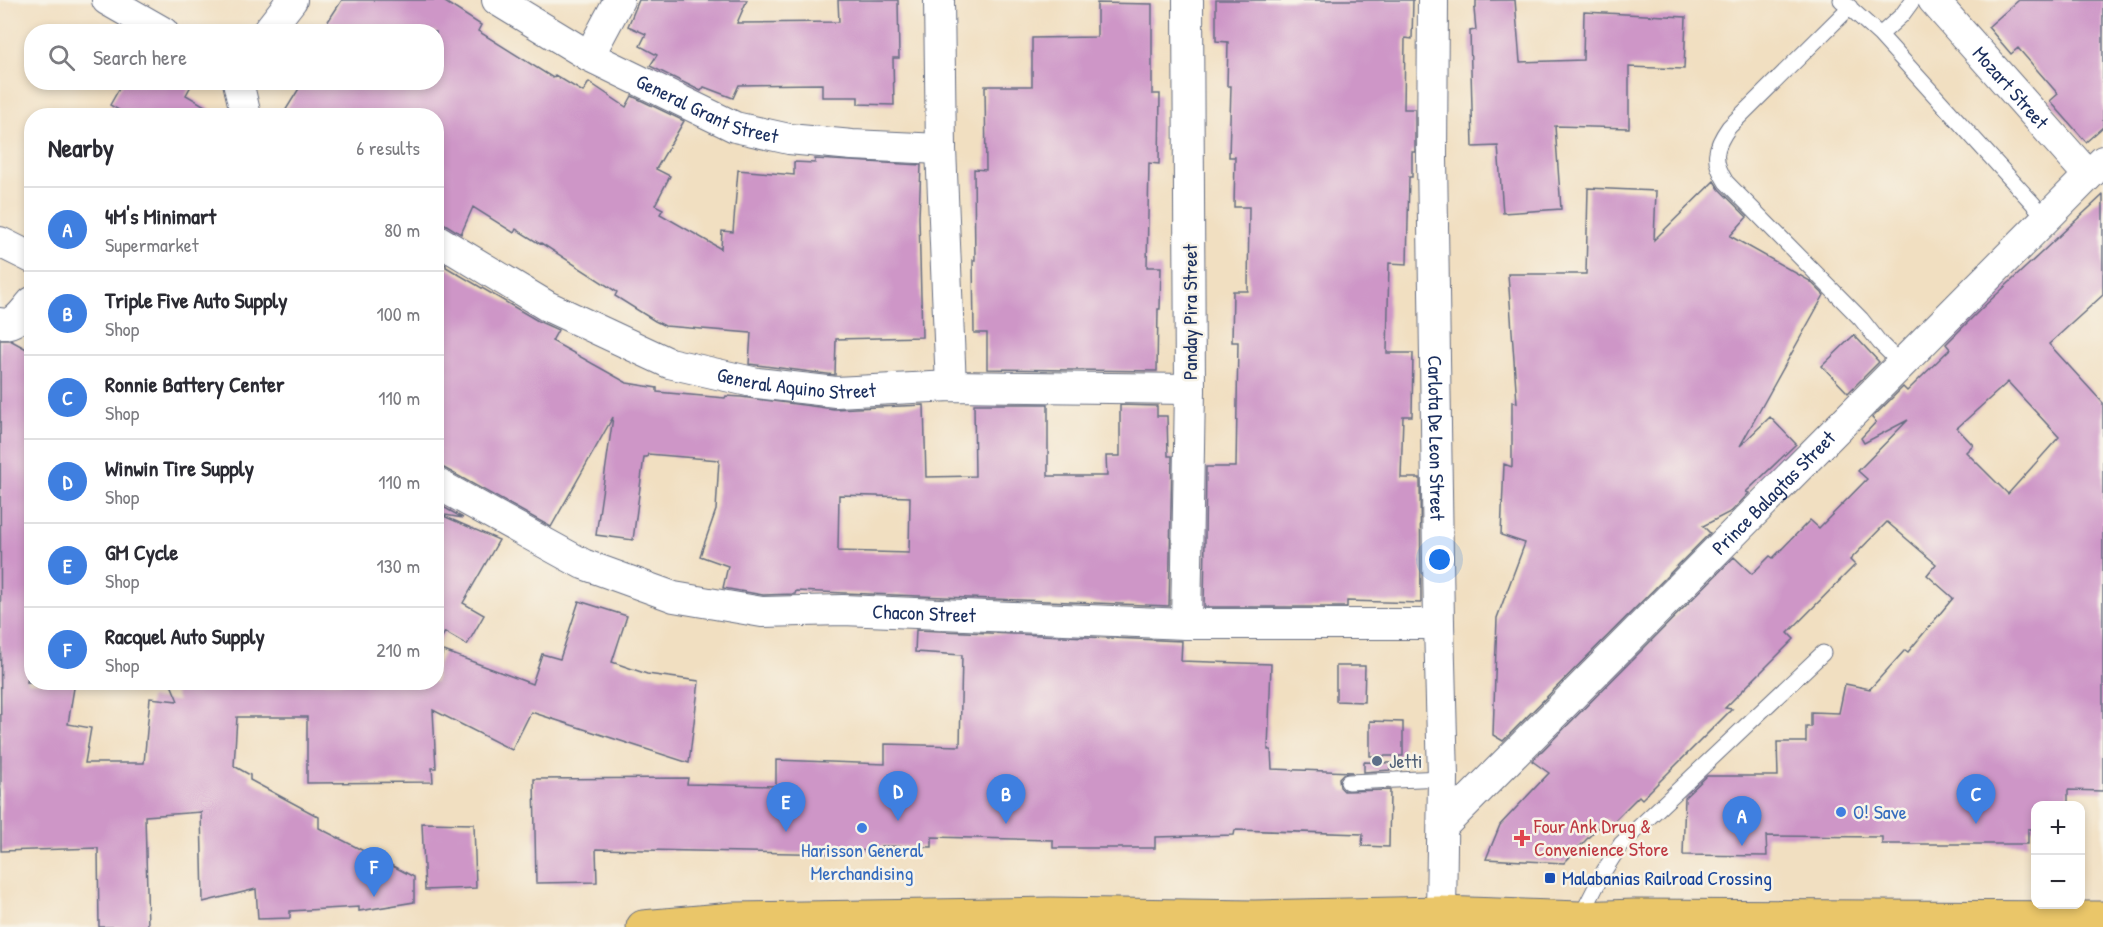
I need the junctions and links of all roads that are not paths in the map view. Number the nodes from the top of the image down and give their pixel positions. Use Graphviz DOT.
graph roads {
  1 [pos="107,0"];
  2 [pos="292,0"];
  3 [pos="497,0"];
  4 [pos="619,0"];
  5 [pos="939,0"];
  6 [pos="1188,0"];
  7 [pos="1432,0"];
  8 [pos="1913,0"];
  9 [pos="1933,0"];
  10 [pos="1846,4"];
  11 [pos="149,24"];
  12 [pos="273,24"];
  13 [pos="1880,35"];
  14 [pos="589,56"];
  15 [pos="240,90"];
  16 [pos="244,108"];
  17 [pos="941,149"];
  18 [pos="2096,168"];
  19 [pos="2047,219"];
  20 [pos="0,242"];
  21 [pos="444,244"];
  22 [pos="24,254"];
  23 [pos="24,311"];
  24 [pos="0,323"];
  25 [pos="1901,364"];
  26 [pos="951,386"];
  27 [pos="1190,388"];
  28 [pos="444,487"];
  29 [pos="1186,624"];
  30 [pos="1439,624"];
  31 [pos="1823,653"];
  32 [pos="1443,778"];
  33 [pos="1348,782"];
  34 [pos="1444,825"];
  35 [pos="1441,913"];
  36 [pos="2103,918"];
  37 [pos="1576,922"];
  38 [pos="1653,922"];
  39 [pos="1808,922"];
  40 [pos="643,927"];
  1 -- 11 [label="street"];
  2 -- 12 [label="street"];
  3 -- 14 [label="street, General Grant Street"];
  4 -- 14 [label="street"];
  5 -- 17 [label="street"];
  6 -- 27 [label="street, Panday Pira Street"];
  7 -- 30 [label="street, Carlota De Leon Street"];
  8 -- 13 [label="lane"];
  9 -- 18 [label="street, Mozart Street"];
  10 -- 13 [label="lane"];
  10 -- 25 [label="lane"];
  13 -- 19 [label="lane"];
  14 -- 17 [label="street, General Grant Street"];
  15 -- 16 [label="street"];
  17 -- 26 [label="street"];
  18 -- 19 [label="street, Prince Balagtas Street"];
  19 -- 25 [label="street, Prince Balagtas Street"];
  20 -- 22 [label="street"];
  21 -- 26 [label="street, General Aquino Street"];
  23 -- 24 [label="street"];
  25 -- 34 [label="street, Prince Balagtas Street"];
  26 -- 27 [label="street, General Aquino Street"];
  27 -- 29 [label="street, Panday Pira Street"];
  28 -- 29 [label="street, Chacon Street"];
  29 -- 30 [label="street, Chacon Street"];
  30 -- 32 [label="street, Carlota De Leon Street"];
  31 -- 37 [label="lane"];
  32 -- 33 [label="lane"];
  32 -- 34 [label="street, Carlota De Leon Street"];
  34 -- 35 [label="street, Carlota De Leon Street"];
  35 -- 37 [label="main road"];
  35 -- 40 [label="main road"];
  36 -- 39 [label="main road"];
  37 -- 38 [label="main road"];
  38 -- 39 [label="main road"];
}
